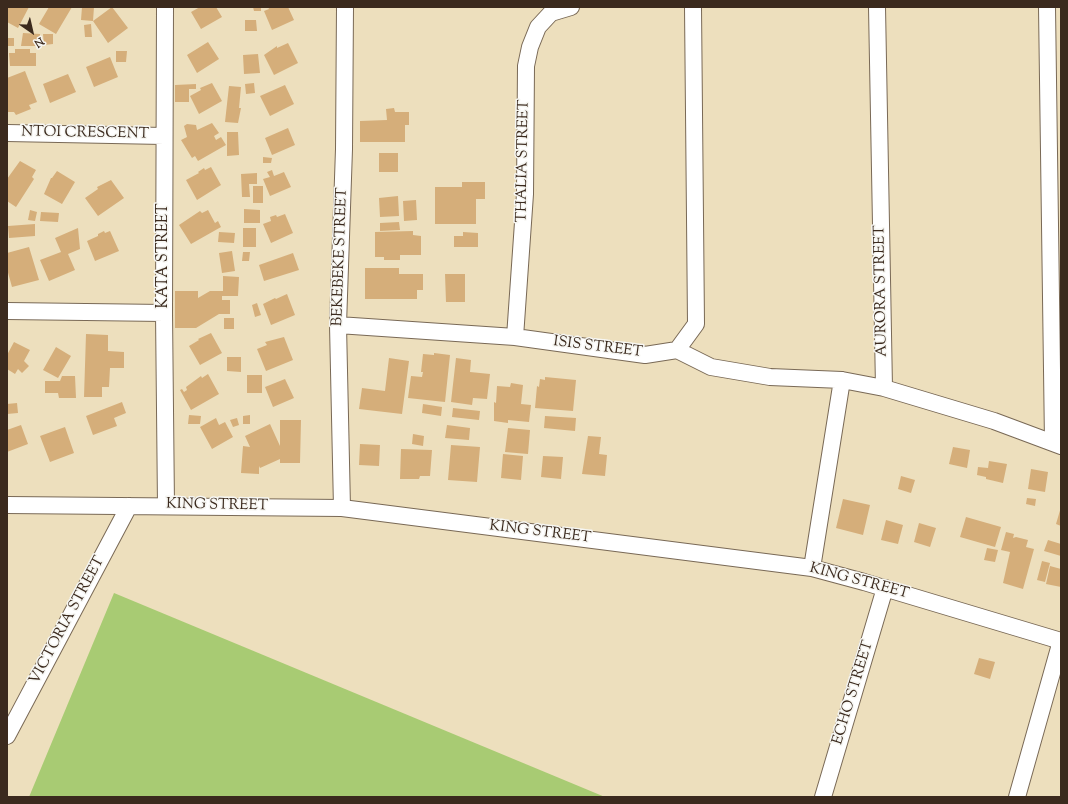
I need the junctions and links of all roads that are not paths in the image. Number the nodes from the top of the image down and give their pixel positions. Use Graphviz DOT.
graph roads {
  1 [pos="165,7"];
  2 [pos="345,7"];
  3 [pos="571,7"];
  4 [pos="694,7"];
  5 [pos="877,7"];
  6 [pos="1047,7"];
  7 [pos="7,133"];
  8 [pos="164,136"];
  9 [pos="7,311"];
  10 [pos="164,312"];
  11 [pos="338,325"];
  12 [pos="515,337"];
  13 [pos="677,350"];
  14 [pos="842,380"];
  15 [pos="884,388"];
  16 [pos="1057,444"];
  17 [pos="7,505"];
  18 [pos="129,506"];
  19 [pos="166,506"];
  20 [pos="342,508"];
  21 [pos="812,568"];
  22 [pos="885,588"];
  23 [pos="1061,641"];
  24 [pos="7,736"];
  25 [pos="823,797"];
  26 [pos="1017,797"];
  1 -- 8 [label="street, KATA STREET"];
  2 -- 11 [label="street, BEKEBEKE STREET"];
  3 -- 12 [label="street, THALIA STREET"];
  4 -- 13 [label="street"];
  5 -- 15 [label="street, AURORA STREET"];
  6 -- 16 [label="street"];
  7 -- 8 [label="street, NTOI CRESCENT"];
  8 -- 10 [label="street, KATA STREET"];
  9 -- 10 [label="street"];
  10 -- 19 [label="street, KATA STREET"];
  11 -- 12 [label="street, ISIS STREET"];
  11 -- 20 [label="street, BEKEBEKE STREET"];
  12 -- 13 [label="street, ISIS STREET"];
  13 -- 14 [label="street"];
  14 -- 15 [label="street"];
  14 -- 21 [label="street"];
  15 -- 16 [label="street"];
  17 -- 18 [label="street, KING STREET"];
  18 -- 19 [label="street, KING STREET"];
  18 -- 24 [label="street, VICTORIA STREET"];
  19 -- 20 [label="street, KING STREET"];
  20 -- 21 [label="street, KING STREET"];
  21 -- 22 [label="street, KING STREET"];
  22 -- 23 [label="street, KING STREET"];
  22 -- 25 [label="street, ECHO STREET"];
  23 -- 26 [label="street"];
}
